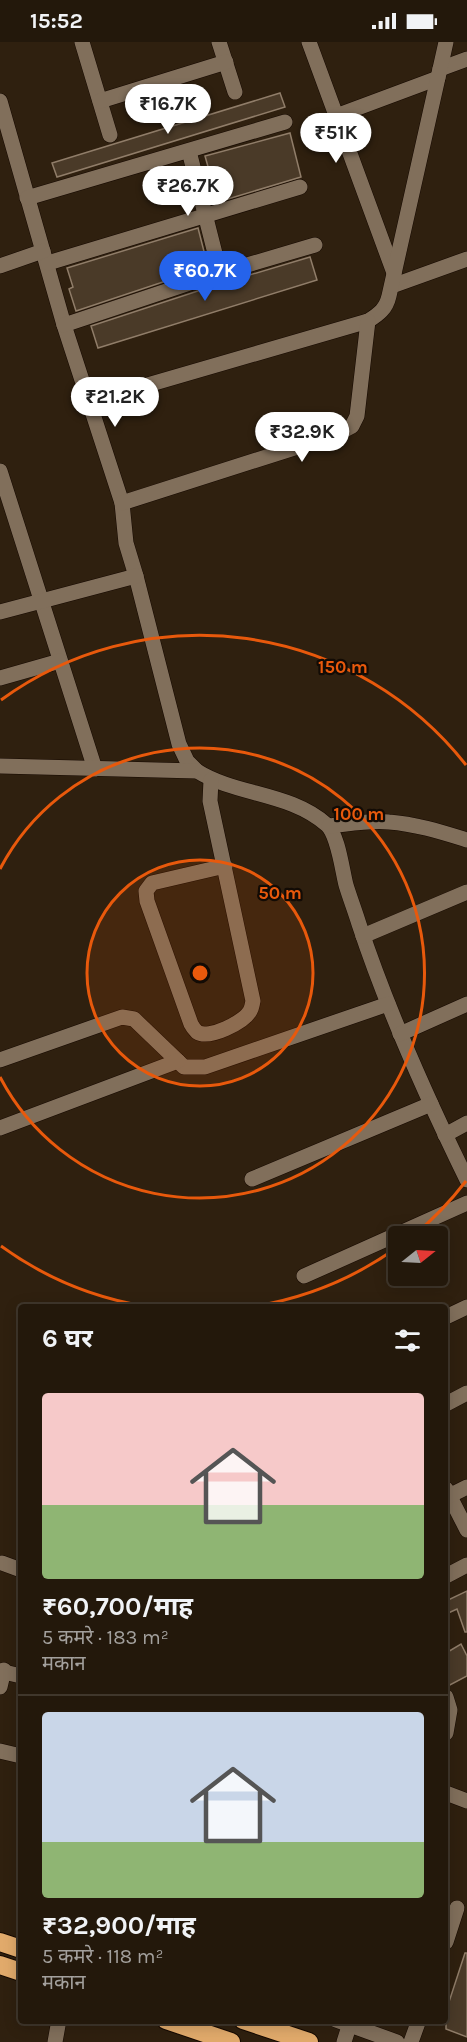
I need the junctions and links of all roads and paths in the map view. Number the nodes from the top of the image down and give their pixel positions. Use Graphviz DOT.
graph roads {
  1 [pos="82,42"];
  2 [pos="219,42"];
  3 [pos="309,42"];
  4 [pos="446,42"];
  5 [pos="467,59"];
  6 [pos="226,62"];
  7 [pos="439,74"];
  8 [pos="235,92"];
  9 [pos="0,101"];
  10 [pos="100,101"];
  11 [pos="336,116"];
  12 [pos="285,122"];
  13 [pos="110,135"];
  14 [pos="189,152"];
  15 [pos="300,187"];
  16 [pos="27,198"];
  17 [pos="205,214"];
  18 [pos="315,245"];
  19 [pos="45,257"];
  20 [pos="467,259"];
  21 [pos="0,266"];
  22 [pos="220,273"];
  23 [pos="393,280"];
  24 [pos="368,321"];
  25 [pos="64,325"];
  26 [pos="89,402"];
  27 [pos="0,471"];
  28 [pos="122,503"];
  29 [pos="136,576"];
  30 [pos="41,600"];
  31 [pos="0,612"];
  32 [pos="60,661"];
  33 [pos="0,678"];
  34 [pos="0,766"];
  35 [pos="95,769"];
  36 [pos="197,771"];
  37 [pos="211,780"];
  38 [pos="328,826"];
  39 [pos="467,840"];
  40 [pos="225,866"];
  41 [pos="467,892"];
  42 [pos="363,936"];
  43 [pos="388,1004"];
  44 [pos="467,1004"];
  45 [pos="400,1034"];
  46 [pos="0,1060"];
  47 [pos="178,1061"];
  48 [pos="431,1104"];
  49 [pos="467,1123"];
  50 [pos="0,1128"];
  51 [pos="445,1135"];
  52 [pos="252,1179"];
  53 [pos="467,1180"];
  54 [pos="467,1203"];
  55 [pos="304,1276"];
  56 [pos="467,1307"];
  57 [pos="448,1316"];
  58 [pos="467,1393"];
  59 [pos="448,1403"];
  60 [pos="467,1486"];
  61 [pos="448,1492"];
  62 [pos="448,1494"];
  63 [pos="467,1530"];
  64 [pos="2,1563"];
  65 [pos="467,1565"];
  66 [pos="18,1569"];
  67 [pos="448,1575"];
  68 [pos="2,1670"];
  69 [pos="18,1675"];
  70 [pos="0,1687"];
  71 [pos="448,1704"];
  72 [pos="448,1722"];
  73 [pos="0,1751"];
  74 [pos="18,1755"];
  75 [pos="448,1794"];
  76 [pos="467,1801"];
  77 [pos="456,1908"];
  78 [pos="448,1934"];
  79 [pos="0,1942"];
  80 [pos="18,1948"];
  81 [pos="0,1965"];
  82 [pos="18,1971"];
  83 [pos="58,2024"];
  84 [pos="178,2024"];
  85 [pos="255,2024"];
  86 [pos="346,2024"];
  87 [pos="351,2024"];
  88 [pos="418,2024"];
  89 [pos="55,2042"];
  90 [pos="231,2042"];
  91 [pos="309,2042"];
  92 [pos="344,2042"];
  93 [pos="398,2042"];
  94 [pos="411,2042"];
  1 -- 10 [label="street"];
  2 -- 6 [label="street"];
  3 -- 11 [label="street"];
  4 -- 7 [label="street"];
  5 -- 7 [label="street"];
  6 -- 8 [label="street"];
  6 -- 10 [label="street"];
  7 -- 11 [label="street"];
  7 -- 23 [label="street"];
  9 -- 16 [label="street"];
  10 -- 13 [label="street"];
  11 -- 23 [label="street"];
  12 -- 14 [label="street"];
  14 -- 16 [label="street"];
  14 -- 17 [label="street"];
  15 -- 17 [label="street"];
  16 -- 19 [label="street"];
  17 -- 19 [label="street"];
  17 -- 22 [label="street"];
  18 -- 22 [label="street"];
  19 -- 21 [label="street"];
  19 -- 25 [label="street"];
  20 -- 23 [label="street"];
  22 -- 25 [label="street"];
  23 -- 24 [label="street"];
  24 -- 26 [label="street"];
  24 -- 28 [label="street"];
  25 -- 26 [label="street"];
  26 -- 28 [label="street"];
  27 -- 30 [label="street"];
  28 -- 29 [label="street"];
  29 -- 30 [label="street"];
  29 -- 36 [label="street"];
  30 -- 31 [label="street"];
  30 -- 32 [label="street"];
  32 -- 33 [label="street"];
  32 -- 35 [label="street"];
  34 -- 35 [label="street"];
  35 -- 36 [label="street"];
  36 -- 37 [label="street"];
  37 -- 38 [label="street"];
  37 -- 40 [label="street"];
  38 -- 39 [label="street"];
  38 -- 42 [label="street"];
  40 -- 40 [label="street"];
  41 -- 42 [label="street"];
  42 -- 43 [label="street"];
  43 -- 45 [label="street"];
  43 -- 47 [label="street"];
  44 -- 45 [label="street"];
  45 -- 48 [label="street"];
  46 -- 47 [label="street"];
  47 -- 50 [label="street"];
  48 -- 51 [label="street"];
  48 -- 52 [label="street"];
  49 -- 51 [label="street"];
  51 -- 53 [label="street"];
  54 -- 55 [label="street"];
  56 -- 57 [label="street"];
  58 -- 59 [label="street"];
  60 -- 61 [label="street"];
  62 -- 63 [label="street"];
  64 -- 66 [label="street"];
  65 -- 67 [label="street"];
  68 -- 69 [label="street"];
  68 -- 70 [label="street"];
  71 -- 72 [label="street"];
  73 -- 74 [label="street"];
  75 -- 76 [label="street"];
  77 -- 78 [label="street"];
  79 -- 80 [label="highway"];
  81 -- 82 [label="highway"];
  83 -- 89 [label="street"];
  84 -- 90 [label="highway"];
  85 -- 91 [label="highway"];
  86 -- 92 [label="street"];
  87 -- 93 [label="street"];
  88 -- 94 [label="street"];
}
